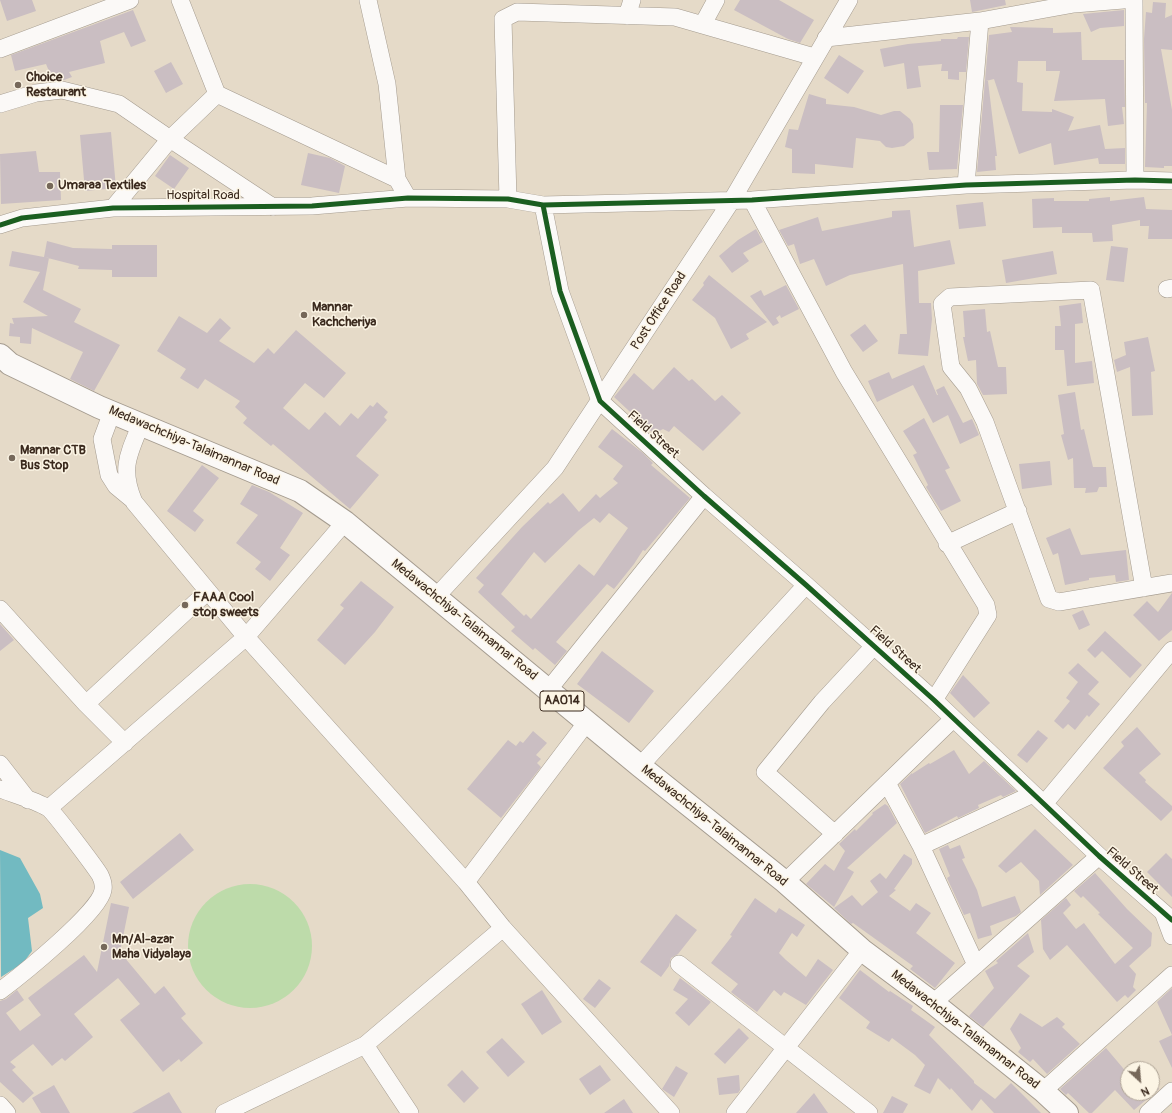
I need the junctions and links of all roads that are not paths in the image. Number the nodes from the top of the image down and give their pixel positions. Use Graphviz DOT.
graph roads {
  1 [pos="130,0"];
  2 [pos="180,0"];
  3 [pos="368,0"];
  4 [pos="716,0"];
  5 [pos="849,0"];
  6 [pos="1123,0"];
  7 [pos="1134,0"];
  8 [pos="1074,2"];
  9 [pos="630,8"];
  10 [pos="980,21"];
  11 [pos="703,24"];
  12 [pos="826,38"];
  13 [pos="0,49"];
  14 [pos="814,58"];
  15 [pos="217,94"];
  16 [pos="0,104"];
  17 [pos="170,139"];
  18 [pos="398,178"];
  19 [pos="1135,180"];
  20 [pos="1172,181"];
  21 [pos="966,185"];
  22 [pos="408,198"];
  23 [pos="508,199"];
  24 [pos="732,200"];
  25 [pos="752,200"];
  26 [pos="542,205"];
  27 [pos="273,207"];
  28 [pos="113,208"];
  29 [pos="0,225"];
  30 [pos="3,358"];
  31 [pos="600,401"];
  32 [pos="112,412"];
  33 [pos="141,424"];
  34 [pos="704,496"];
  35 [pos="134,502"];
  36 [pos="1018,511"];
  37 [pos="344,522"];
  38 [pos="947,544"];
  39 [pos="1172,583"];
  40 [pos="806,585"];
  41 [pos="1144,588"];
  42 [pos="208,591"];
  43 [pos="435,598"];
  44 [pos="0,609"];
  45 [pos="246,637"];
  46 [pos="874,646"];
  47 [pos="1172,650"];
  48 [pos="548,689"];
  49 [pos="934,700"];
  50 [pos="86,704"];
  51 [pos="953,719"];
  52 [pos="587,722"];
  53 [pos="125,743"];
  54 [pos="0,764"];
  55 [pos="640,766"];
  56 [pos="887,783"];
  57 [pos="0,789"];
  58 [pos="1039,799"];
  59 [pos="29,800"];
  60 [pos="49,808"];
  61 [pos="834,834"];
  62 [pos="921,846"];
  63 [pos="1099,856"];
  64 [pos="466,882"];
  65 [pos="785,882"];
  66 [pos="1167,916"];
  67 [pos="504,928"];
  68 [pos="1172,936"];
  69 [pos="862,950"];
  70 [pos="679,964"];
  71 [pos="976,965"];
  72 [pos="1172,976"];
  73 [pos="0,991"];
  74 [pos="933,1003"];
  75 [pos="365,1045"];
  76 [pos="786,1047"];
  77 [pos="1043,1091"];
  78 [pos="1172,1091"];
  79 [pos="0,1105"];
  80 [pos="242,1109"];
  81 [pos="7,1113"];
  82 [pos="224,1113"];
  83 [pos="410,1113"];
  84 [pos="671,1113"];
  85 [pos="735,1113"];
  86 [pos="869,1113"];
  87 [pos="1067,1113"];
  88 [pos="1148,1113"];
  1 -- 13 [label="street"];
  2 -- 15 [label="street"];
  3 -- 18 [label="street"];
  4 -- 11 [label="street"];
  5 -- 12 [label="street, Post Office Road"];
  6 -- 8 [label="street"];
  7 -- 19 [label="street"];
  8 -- 10 [label="street"];
  9 -- 11 [label="street"];
  9 -- 23 [label="street"];
  10 -- 12 [label="street"];
  10 -- 21 [label="street"];
  11 -- 14 [label="street"];
  12 -- 14 [label="street, Post Office Road"];
  14 -- 24 [label="street, Post Office Road"];
  15 -- 17 [label="street"];
  15 -- 18 [label="street"];
  16 -- 17 [label="street"];
  17 -- 27 [label="street"];
  17 -- 28 [label="street"];
  18 -- 22 [label="street"];
  19 -- 20 [label="street, Hospital Road"];
  19 -- 21 [label="street, Hospital Road"];
  21 -- 25 [label="street, Hospital Road"];
  22 -- 23 [label="street, Hospital Road"];
  22 -- 27 [label="street, Hospital Road"];
  23 -- 26 [label="street, Hospital Road"];
  24 -- 25 [label="street, Hospital Road"];
  24 -- 26 [label="street, Hospital Road"];
  24 -- 31 [label="street, Post Office Road"];
  25 -- 38 [label="street"];
  26 -- 31 [label="street"];
  27 -- 28 [label="street, Hospital Road"];
  28 -- 29 [label="street, Hospital Road"];
  30 -- 32 [label="highway, Medawachchiya-Talaimannar Road / AA014"];
  31 -- 34 [label="street, Field Street"];
  31 -- 43 [label="street, Post Office Road"];
  32 -- 33 [label="highway, Medawachchiya-Talaimannar Road / AA014"];
  32 -- 35 [label="street"];
  33 -- 35 [label="street"];
  33 -- 37 [label="highway, Medawachchiya-Talaimannar Road / AA014"];
  34 -- 40 [label="street, Field Street"];
  34 -- 48 [label="street"];
  35 -- 42 [label="street"];
  36 -- 38 [label="street"];
  36 -- 41 [label="street"];
  36 -- 41 [label="street"];
  37 -- 43 [label="highway, Medawachchiya-Talaimannar Road / AA014"];
  37 -- 45 [label="street"];
  38 -- 49 [label="street"];
  39 -- 41 [label="street"];
  40 -- 46 [label="street, Field Street"];
  40 -- 55 [label="street"];
  42 -- 45 [label="street"];
  42 -- 50 [label="street"];
  43 -- 48 [label="highway, Medawachchiya-Talaimannar Road / AA014"];
  44 -- 50 [label="street"];
  45 -- 53 [label="street"];
  45 -- 64 [label="street"];
  46 -- 49 [label="street, Field Street"];
  46 -- 61 [label="street"];
  47 -- 58 [label="street"];
  48 -- 52 [label="highway, Medawachchiya-Talaimannar Road / AA014"];
  49 -- 51 [label="street, Field Street"];
  50 -- 53 [label="street"];
  51 -- 56 [label="street"];
  51 -- 58 [label="street, Field Street"];
  52 -- 55 [label="highway, Medawachchiya-Talaimannar Road / AA014"];
  52 -- 64 [label="street"];
  53 -- 60 [label="street"];
  54 -- 59 [label="street"];
  55 -- 65 [label="highway, Medawachchiya-Talaimannar Road / AA014"];
  56 -- 61 [label="street"];
  56 -- 62 [label="street"];
  57 -- 59 [label="street"];
  58 -- 62 [label="street"];
  58 -- 63 [label="street, Field Street"];
  59 -- 60 [label="street"];
  60 -- 73 [label="street"];
  61 -- 65 [label="street"];
  62 -- 71 [label="street"];
  63 -- 66 [label="street, Field Street"];
  63 -- 71 [label="street"];
  64 -- 67 [label="street"];
  65 -- 69 [label="highway, Medawachchiya-Talaimannar Road / AA014"];
  66 -- 68 [label="street"];
  67 -- 75 [label="street"];
  67 -- 84 [label="street"];
  69 -- 74 [label="highway, Medawachchiya-Talaimannar Road / AA014"];
  69 -- 76 [label="street"];
  70 -- 76 [label="street"];
  71 -- 74 [label="street"];
  72 -- 77 [label="street"];
  74 -- 77 [label="highway, Medawachchiya-Talaimannar Road / AA014"];
  75 -- 80 [label="street"];
  75 -- 83 [label="street"];
  76 -- 85 [label="street"];
  76 -- 86 [label="street"];
  77 -- 87 [label="highway, Medawachchiya-Talaimannar Road / AA014"];
  78 -- 88 [label="street"];
  79 -- 81 [label="street"];
  80 -- 82 [label="street"];
}
